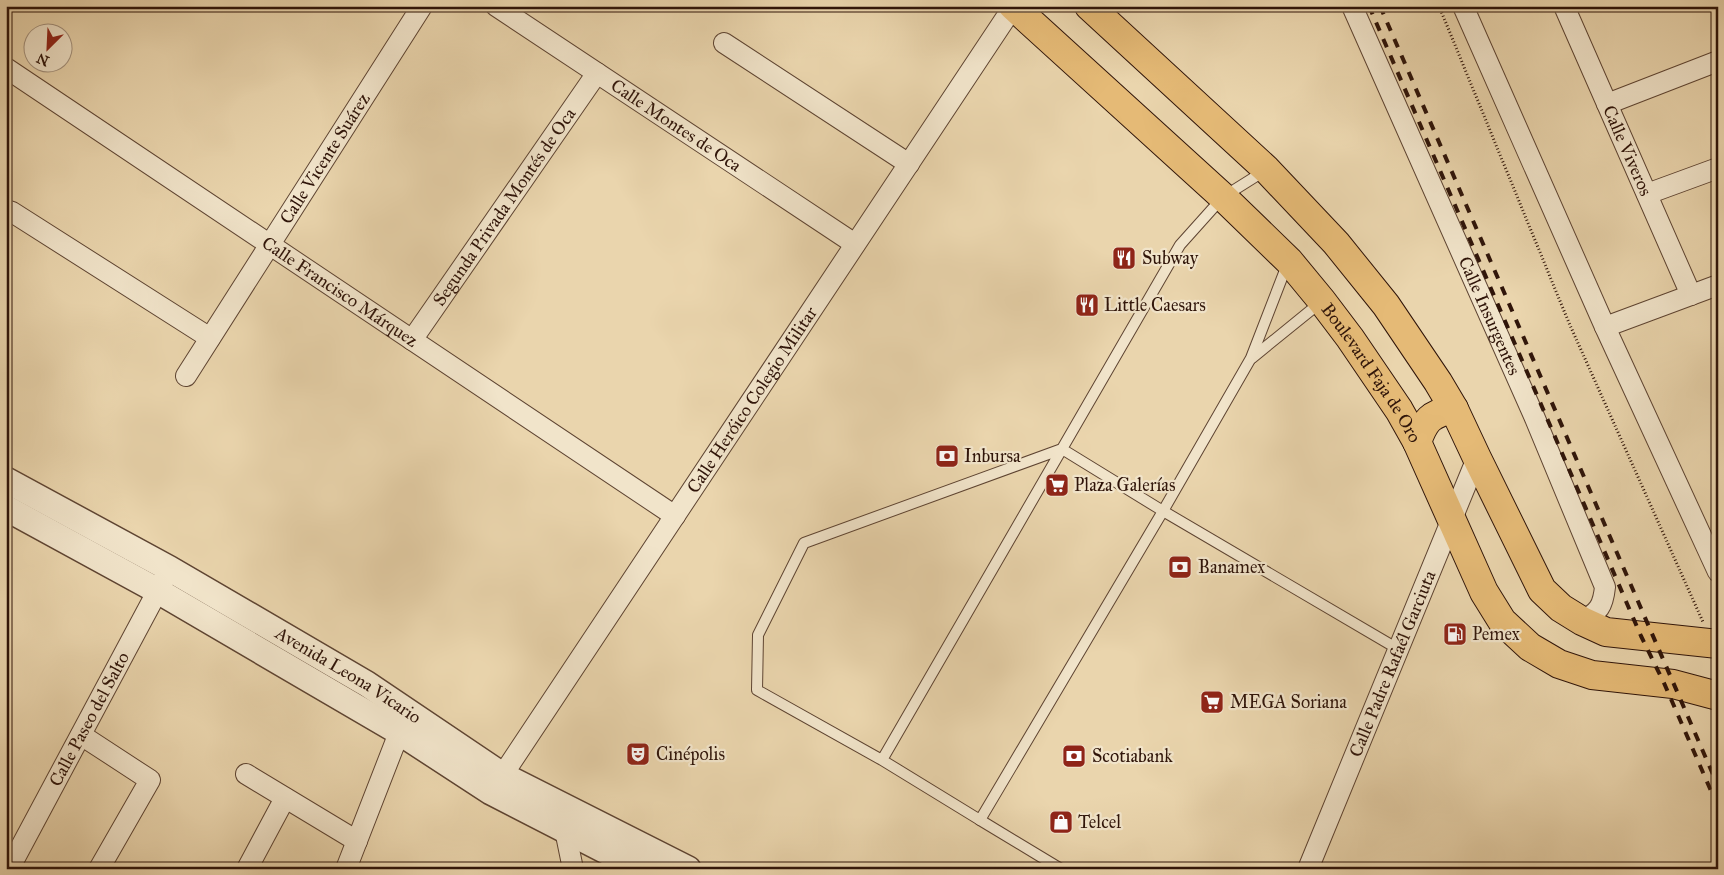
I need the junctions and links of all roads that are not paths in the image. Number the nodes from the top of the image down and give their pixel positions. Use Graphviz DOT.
graph roads {
  1 [pos="422,6"];
  2 [pos="496,6"];
  3 [pos="1013,6"];
  4 [pos="1089,6"];
  5 [pos="1352,6"];
  6 [pos="1463,6"];
  7 [pos="1564,6"];
  8 [pos="724,43"];
  9 [pos="1718,61"];
  10 [pos="6,68"];
  11 [pos="597,73"];
  12 [pos="1607,104"];
  13 [pos="908,164"];
  14 [pos="1718,168"];
  15 [pos="1266,169"];
  16 [pos="1647,194"];
  17 [pos="1222,197"];
  18 [pos="6,210"];
  19 [pos="855,244"];
  20 [pos="269,245"];
  21 [pos="1289,261"];
  22 [pos="1718,284"];
  23 [pos="1691,295"];
  24 [pos="1322,301"];
  25 [pos="1605,327"];
  26 [pos="210,338"];
  27 [pos="412,340"];
  28 [pos="1252,358"];
  29 [pos="186,376"];
  30 [pos="1454,409"];
  31 [pos="1417,442"];
  32 [pos="1062,449"];
  33 [pos="1476,458"];
  34 [pos="6,480"];
  35 [pos="6,508"];
  36 [pos="1163,511"];
  37 [pos="675,516"];
  38 [pos="1451,521"];
  39 [pos="86,523"];
  40 [pos="74,545"];
  41 [pos="170,569"];
  42 [pos="1718,572"];
  43 [pos="158,591"];
  44 [pos="1582,621"];
  45 [pos="1629,635"];
  46 [pos="1715,644"];
  47 [pos="1398,649"];
  48 [pos="1643,680"];
  49 [pos="1718,696"];
  50 [pos="403,721"];
  51 [pos="81,735"];
  52 [pos="882,760"];
  53 [pos="246,774"];
  54 [pos="497,784"];
  55 [pos="285,798"];
  56 [pos="980,820"];
  57 [pos="565,830"];
  58 [pos="357,840"];
  59 [pos="9,869"];
  60 [pos="99,869"];
  61 [pos="247,869"];
  62 [pos="346,869"];
  63 [pos="573,869"];
  64 [pos="641,869"];
  65 [pos="688,869"];
  66 [pos="1061,869"];
  67 [pos="1308,869"];
  1 -- 20 [label="street, Calle Vicente Suárez"];
  2 -- 11 [label="street, Calle Montes de Oca"];
  3 -- 13 [label="street, Calle Heróico Colegio Militar"];
  3 -- 17 [label="main road, Boulevard Faja de Oro"];
  4 -- 15 [label="main road"];
  5 -- 44 [label="street, Calle Insurgentes"];
  6 -- 25 [label="street"];
  7 -- 12 [label="street, Calle Viveros"];
  8 -- 13 [label="street"];
  9 -- 12 [label="street"];
  10 -- 20 [label="street, Calle Francisco Márquez"];
  11 -- 19 [label="street, Calle Montes de Oca"];
  11 -- 27 [label="street, Segunda Privada Montés de Oca"];
  12 -- 16 [label="street, Calle Viveros"];
  13 -- 19 [label="street, Calle Heróico Colegio Militar"];
  14 -- 16 [label="street"];
  15 -- 17 [label="lane"];
  15 -- 30 [label="main road"];
  16 -- 23 [label="street, Calle Viveros"];
  17 -- 21 [label="main road, Boulevard Faja de Oro"];
  17 -- 32 [label="lane"];
  18 -- 26 [label="street"];
  19 -- 37 [label="street, Calle Heróico Colegio Militar"];
  20 -- 26 [label="street, Calle Vicente Suárez"];
  20 -- 27 [label="street, Calle Francisco Márquez"];
  21 -- 24 [label="main road, Boulevard Faja de Oro"];
  21 -- 28 [label="lane"];
  22 -- 23 [label="street"];
  23 -- 25 [label="street"];
  24 -- 28 [label="lane"];
  24 -- 31 [label="main road, Boulevard Faja de Oro"];
  25 -- 42 [label="street"];
  26 -- 29 [label="street, Calle Vicente Suárez"];
  27 -- 37 [label="street, Calle Francisco Márquez"];
  28 -- 36 [label="lane"];
  30 -- 31 [label="main road"];
  30 -- 33 [label="main road"];
  31 -- 38 [label="main road, Boulevard Faja de Oro"];
  32 -- 36 [label="lane"];
  32 -- 52 [label="lane"];
  32 -- 52 [label="lane"];
  33 -- 38 [label="street, Calle Padre Rafaél Garciuta"];
  33 -- 44 [label="main road"];
  34 -- 39 [label="street, Avenida Leona Vicario"];
  35 -- 40 [label="street, Avenida Leona Vicario"];
  36 -- 47 [label="lane"];
  36 -- 56 [label="lane"];
  37 -- 54 [label="street, Calle Heróico Colegio Militar"];
  38 -- 47 [label="street, Calle Padre Rafaél Garciuta"];
  38 -- 48 [label="main road, Boulevard Faja de Oro"];
  39 -- 40 [label="street"];
  39 -- 41 [label="street, Avenida Leona Vicario"];
  40 -- 43 [label="street, Avenida Leona Vicario"];
  41 -- 43 [label="street, Calle Paseo del Salto"];
  41 -- 50 [label="street, Avenida Leona Vicario"];
  43 -- 50 [label="street, Avenida Leona Vicario"];
  43 -- 51 [label="street, Calle Paseo del Salto"];
  44 -- 45 [label="main road"];
  45 -- 46 [label="main road"];
  45 -- 48 [label="main road"];
  47 -- 67 [label="street, Calle Padre Rafaél Garciuta"];
  48 -- 49 [label="main road, Boulevard Faja de Oro"];
  50 -- 54 [label="street, Avenida Leona Vicario"];
  50 -- 58 [label="street"];
  51 -- 59 [label="street, Calle Paseo del Salto"];
  51 -- 60 [label="street"];
  52 -- 56 [label="lane"];
  53 -- 55 [label="street"];
  54 -- 57 [label="street, Avenida Leona Vicario"];
  54 -- 65 [label="street, Avenida Leona Vicario"];
  55 -- 58 [label="street"];
  55 -- 61 [label="street"];
  56 -- 66 [label="lane"];
  57 -- 63 [label="street"];
  57 -- 64 [label="street, Avenida Leona Vicario"];
  58 -- 62 [label="street"];
}
